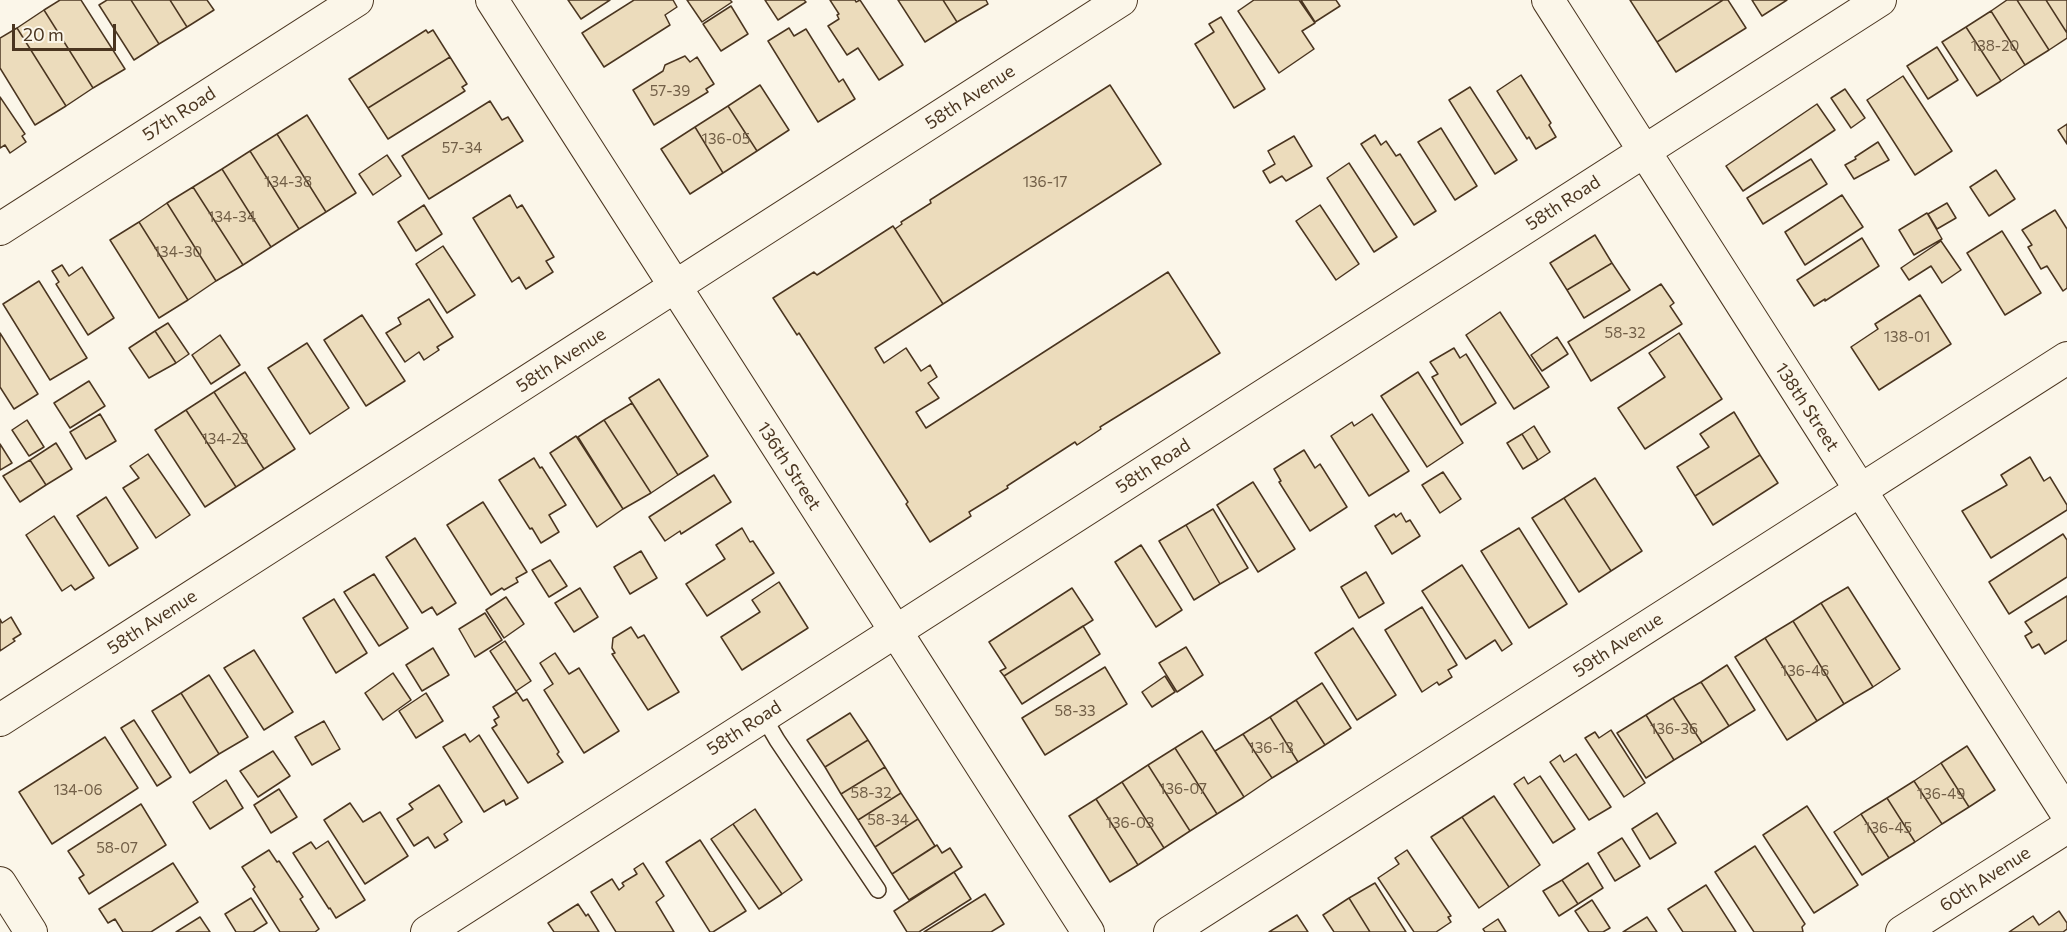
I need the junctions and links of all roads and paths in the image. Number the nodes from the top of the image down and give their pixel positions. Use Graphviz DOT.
graph roads {
  1 [pos="357,0"];
  2 [pos="492,0"];
  3 [pos="1121,0"];
  4 [pos="1548,0"];
  5 [pos="1880,0"];
  6 [pos="1644,152"];
  7 [pos="0,229"];
  8 [pos="674,287"];
  9 [pos="2067,358"];
  10 [pos="1861,490"];
  11 [pos="895,631"];
  12 [pos="763,716"];
  13 [pos="0,720"];
  14 [pos="2067,814"];
  15 [pos="2067,827"];
  16 [pos="0,884"];
  17 [pos="878,890"];
  18 [pos="31,932"];
  19 [pos="427,932"];
  20 [pos="1088,932"];
  21 [pos="1170,932"];
  22 [pos="1902,932"];
  1 -- 7 [label="street, 57th Road"];
  2 -- 8 [label="street, 136th Street"];
  3 -- 8 [label="street, 58th Avenue"];
  4 -- 6 [label="street, 138th Street"];
  5 -- 6 [label="street, 58th Road"];
  6 -- 10 [label="street, 138th Street"];
  6 -- 11 [label="street, 58th Road"];
  8 -- 11 [label="street, 136th Street"];
  8 -- 13 [label="street, 58th Avenue"];
  9 -- 10 [label="street, 59th Avenue"];
  10 -- 14 [label="street, 138th Street"];
  10 -- 21 [label="street, 59th Avenue"];
  11 -- 12 [label="street, 58th Road"];
  11 -- 20 [label="street, 136th Street"];
  12 -- 17 [label="lane"];
  12 -- 19 [label="street, 58th Road"];
  15 -- 22 [label="street, 60th Avenue"];
  16 -- 18 [label="street"];
}
